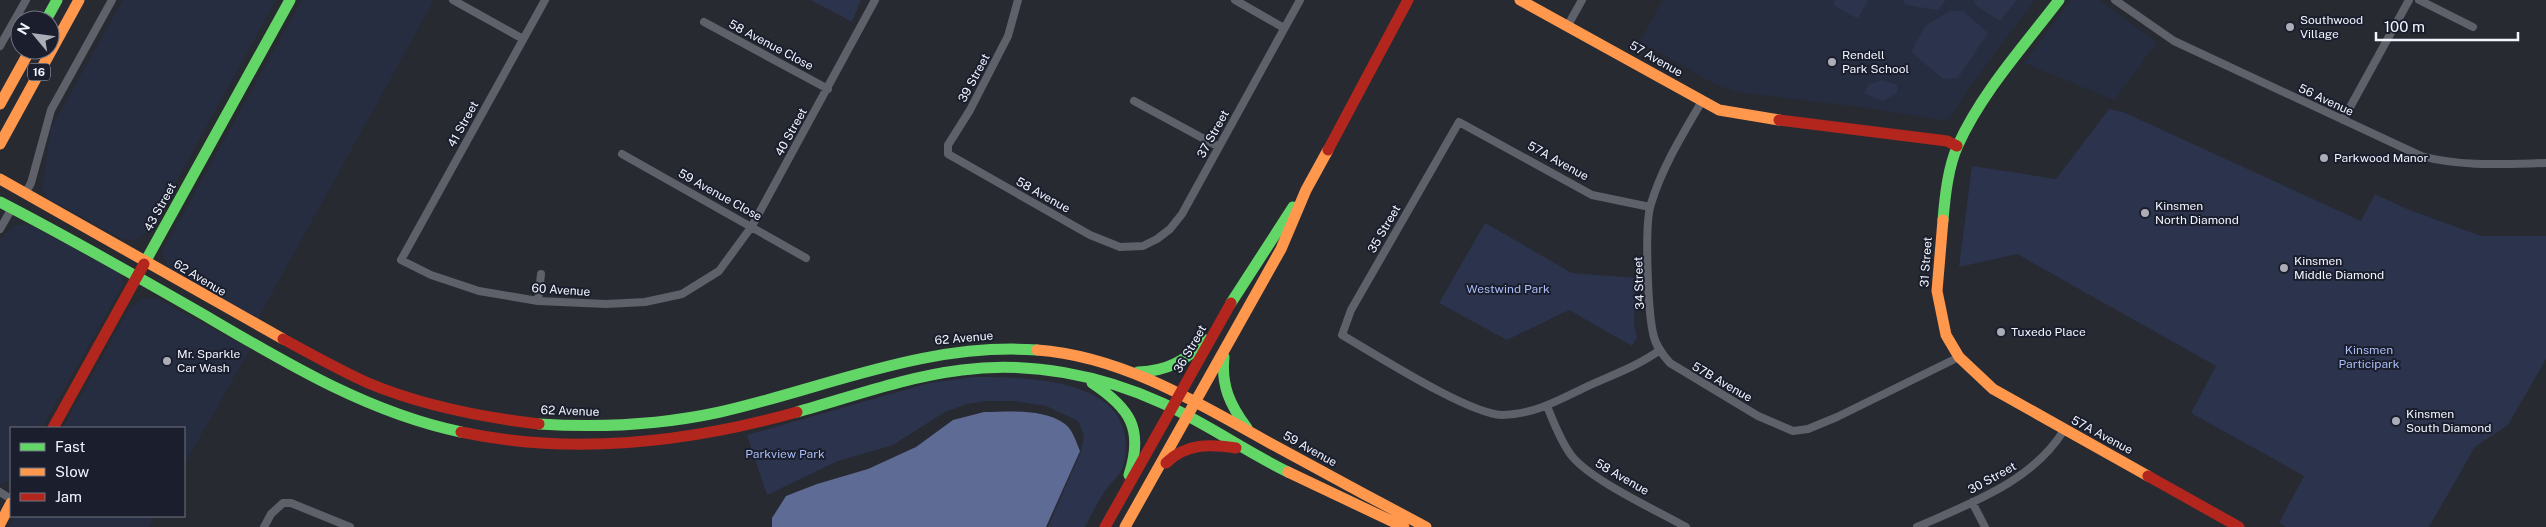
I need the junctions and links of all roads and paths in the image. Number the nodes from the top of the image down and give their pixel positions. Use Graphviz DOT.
graph roads {
  1 [pos="26,0"];
  2 [pos="79,0"];
  3 [pos="112,0"];
  4 [pos="290,0"];
  5 [pos="453,0"];
  6 [pos="545,0"];
  7 [pos="875,0"];
  8 [pos="1018,0"];
  9 [pos="1235,0"];
  10 [pos="1300,0"];
  11 [pos="1408,0"];
  12 [pos="1520,0"];
  13 [pos="1582,0"];
  14 [pos="2059,0"];
  15 [pos="2115,0"];
  16 [pos="2409,0"];
  17 [pos="2419,0"];
  18 [pos="704,22"];
  19 [pos="1568,25"];
  20 [pos="2474,27"];
  21 [pos="1284,28"];
  22 [pos="522,40"];
  23 [pos="0,46"];
  24 [pos="24,60"];
  25 [pos="828,89"];
  26 [pos="1134,101"];
  27 [pos="1702,101"];
  28 [pos="0,104"];
  29 [pos="2343,120"];
  30 [pos="1459,122"];
  31 [pos="0,144"];
  32 [pos="1957,146"];
  33 [pos="1219,147"];
  34 [pos="622,154"];
  35 [pos="956,160"];
  36 [pos="2546,163"];
  37 [pos="0,180"];
  38 [pos="1306,190"];
  39 [pos="25,194"];
  40 [pos="0,202"];
  41 [pos="1650,207"];
  42 [pos="12,208"];
  43 [pos="752,226"];
  44 [pos="0,229"];
  45 [pos="1120,247"];
  46 [pos="806,258"];
  47 [pos="401,260"];
  48 [pos="146,261"];
  49 [pos="719,271"];
  50 [pos="541,274"];
  51 [pos="137,276"];
  52 [pos="538,301"];
  53 [pos="1219,326"];
  54 [pos="1226,347"];
  55 [pos="1660,350"];
  56 [pos="1959,358"];
  57 [pos="1131,372"];
  58 [pos="1082,377"];
  59 [pos="1180,394"];
  60 [pos="1195,402"];
  61 [pos="1547,406"];
  62 [pos="1172,408"];
  63 [pos="1187,416"];
  64 [pos="54,427"];
  65 [pos="2064,430"];
  66 [pos="1249,431"];
  67 [pos="1244,449"];
  68 [pos="1150,482"];
  69 [pos="1119,502"];
  70 [pos="1972,502"];
  71 [pos="10,506"];
  72 [pos="0,524"];
  73 [pos="264,527"];
  74 [pos="350,527"];
  75 [pos="1105,527"];
  76 [pos="1125,527"];
  77 [pos="1404,527"];
  78 [pos="1426,527"];
  79 [pos="1686,527"];
  80 [pos="1917,527"];
  81 [pos="1985,527"];
  82 [pos="2239,527"];
  1 -- 23 [label="street"];
  2 -- 31 [label="main road, 16"];
  3 -- 39 [label="street"];
  4 -- 48 [label="main road, 43 Street"];
  5 -- 22 [label="street"];
  6 -- 22 [label="street, 41 Street"];
  7 -- 25 [label="street, 40 Street"];
  8 -- 35 [label="street, 39 Street"];
  9 -- 21 [label="street"];
  10 -- 21 [label="street, 37 Street"];
  11 -- 38 [label="main road, 36 Street"];
  12 -- 19 [label="main road, 57 Avenue"];
  13 -- 19 [label="street"];
  14 -- 32 [label="main road, 31 Street"];
  15 -- 29 [label="street, 56 Avenue"];
  16 -- 29 [label="street"];
  17 -- 20 [label="street"];
  18 -- 25 [label="street, 58 Avenue Close"];
  19 -- 27 [label="main road, 57 Avenue"];
  21 -- 33 [label="street, 37 Street"];
  22 -- 47 [label="street, 41 Street"];
  24 -- 28 [label="main road, 16"];
  25 -- 43 [label="street, 40 Street"];
  26 -- 33 [label="street"];
  27 -- 32 [label="main road, 57 Avenue"];
  27 -- 41 [label="street, 34 Street"];
  29 -- 36 [label="street, 56 Avenue"];
  30 -- 41 [label="street, 57A Avenue"];
  30 -- 61 [label="street, 35 Street"];
  32 -- 56 [label="main road, 31 Street"];
  33 -- 45 [label="street, 37 Street"];
  34 -- 43 [label="street, 59 Avenue Close"];
  35 -- 45 [label="street, 58 Avenue"];
  37 -- 39 [label="main road, 62 Avenue"];
  38 -- 53 [label="main road, 36 Street"];
  38 -- 54 [label="main road, 36 Street"];
  39 -- 48 [label="main road, 62 Avenue"];
  40 -- 42 [label="main road"];
  41 -- 55 [label="street, 34 Street"];
  42 -- 44 [label="street"];
  42 -- 51 [label="main road"];
  43 -- 46 [label="street, 59 Avenue Close"];
  43 -- 49 [label="street, 40 Street"];
  47 -- 52 [label="street, 60 Avenue"];
  48 -- 51 [label="main road, 43 Street"];
  48 -- 57 [label="main road, 62 Avenue"];
  49 -- 52 [label="street, 60 Avenue"];
  50 -- 52 [label="street"];
  51 -- 58 [label="main road"];
  51 -- 64 [label="main road, 43 Street"];
  53 -- 57 [label="main road"];
  53 -- 59 [label="main road, 36 Street"];
  54 -- 60 [label="main road, 36 Street"];
  54 -- 66 [label="main road"];
  55 -- 56 [label="street, 57B Avenue"];
  55 -- 61 [label="street"];
  56 -- 65 [label="main road, 57A Avenue"];
  57 -- 59 [label="main road, 62 Avenue"];
  58 -- 62 [label="main road"];
  58 -- 69 [label="main road"];
  59 -- 60 [label="main road, 59 Avenue"];
  59 -- 62 [label="main road, 36 Street"];
  60 -- 63 [label="main road, 36 Street"];
  60 -- 66 [label="main road, 59 Avenue"];
  61 -- 79 [label="street, 58 Avenue"];
  62 -- 63 [label="main road"];
  62 -- 69 [label="main road, 36 Street"];
  63 -- 67 [label="main road"];
  63 -- 68 [label="main road, 36 Street"];
  65 -- 70 [label="street, 30 Street"];
  65 -- 82 [label="main road, 57A Avenue"];
  66 -- 78 [label="main road, 59 Avenue"];
  67 -- 68 [label="main road"];
  67 -- 77 [label="main road"];
  68 -- 76 [label="main road, 36 Street"];
  69 -- 75 [label="main road, 36 Street"];
  70 -- 80 [label="street, 30 Street"];
  70 -- 81 [label="street"];
  71 -- 72 [label="main road"];
  73 -- 74 [label="street"];
}
